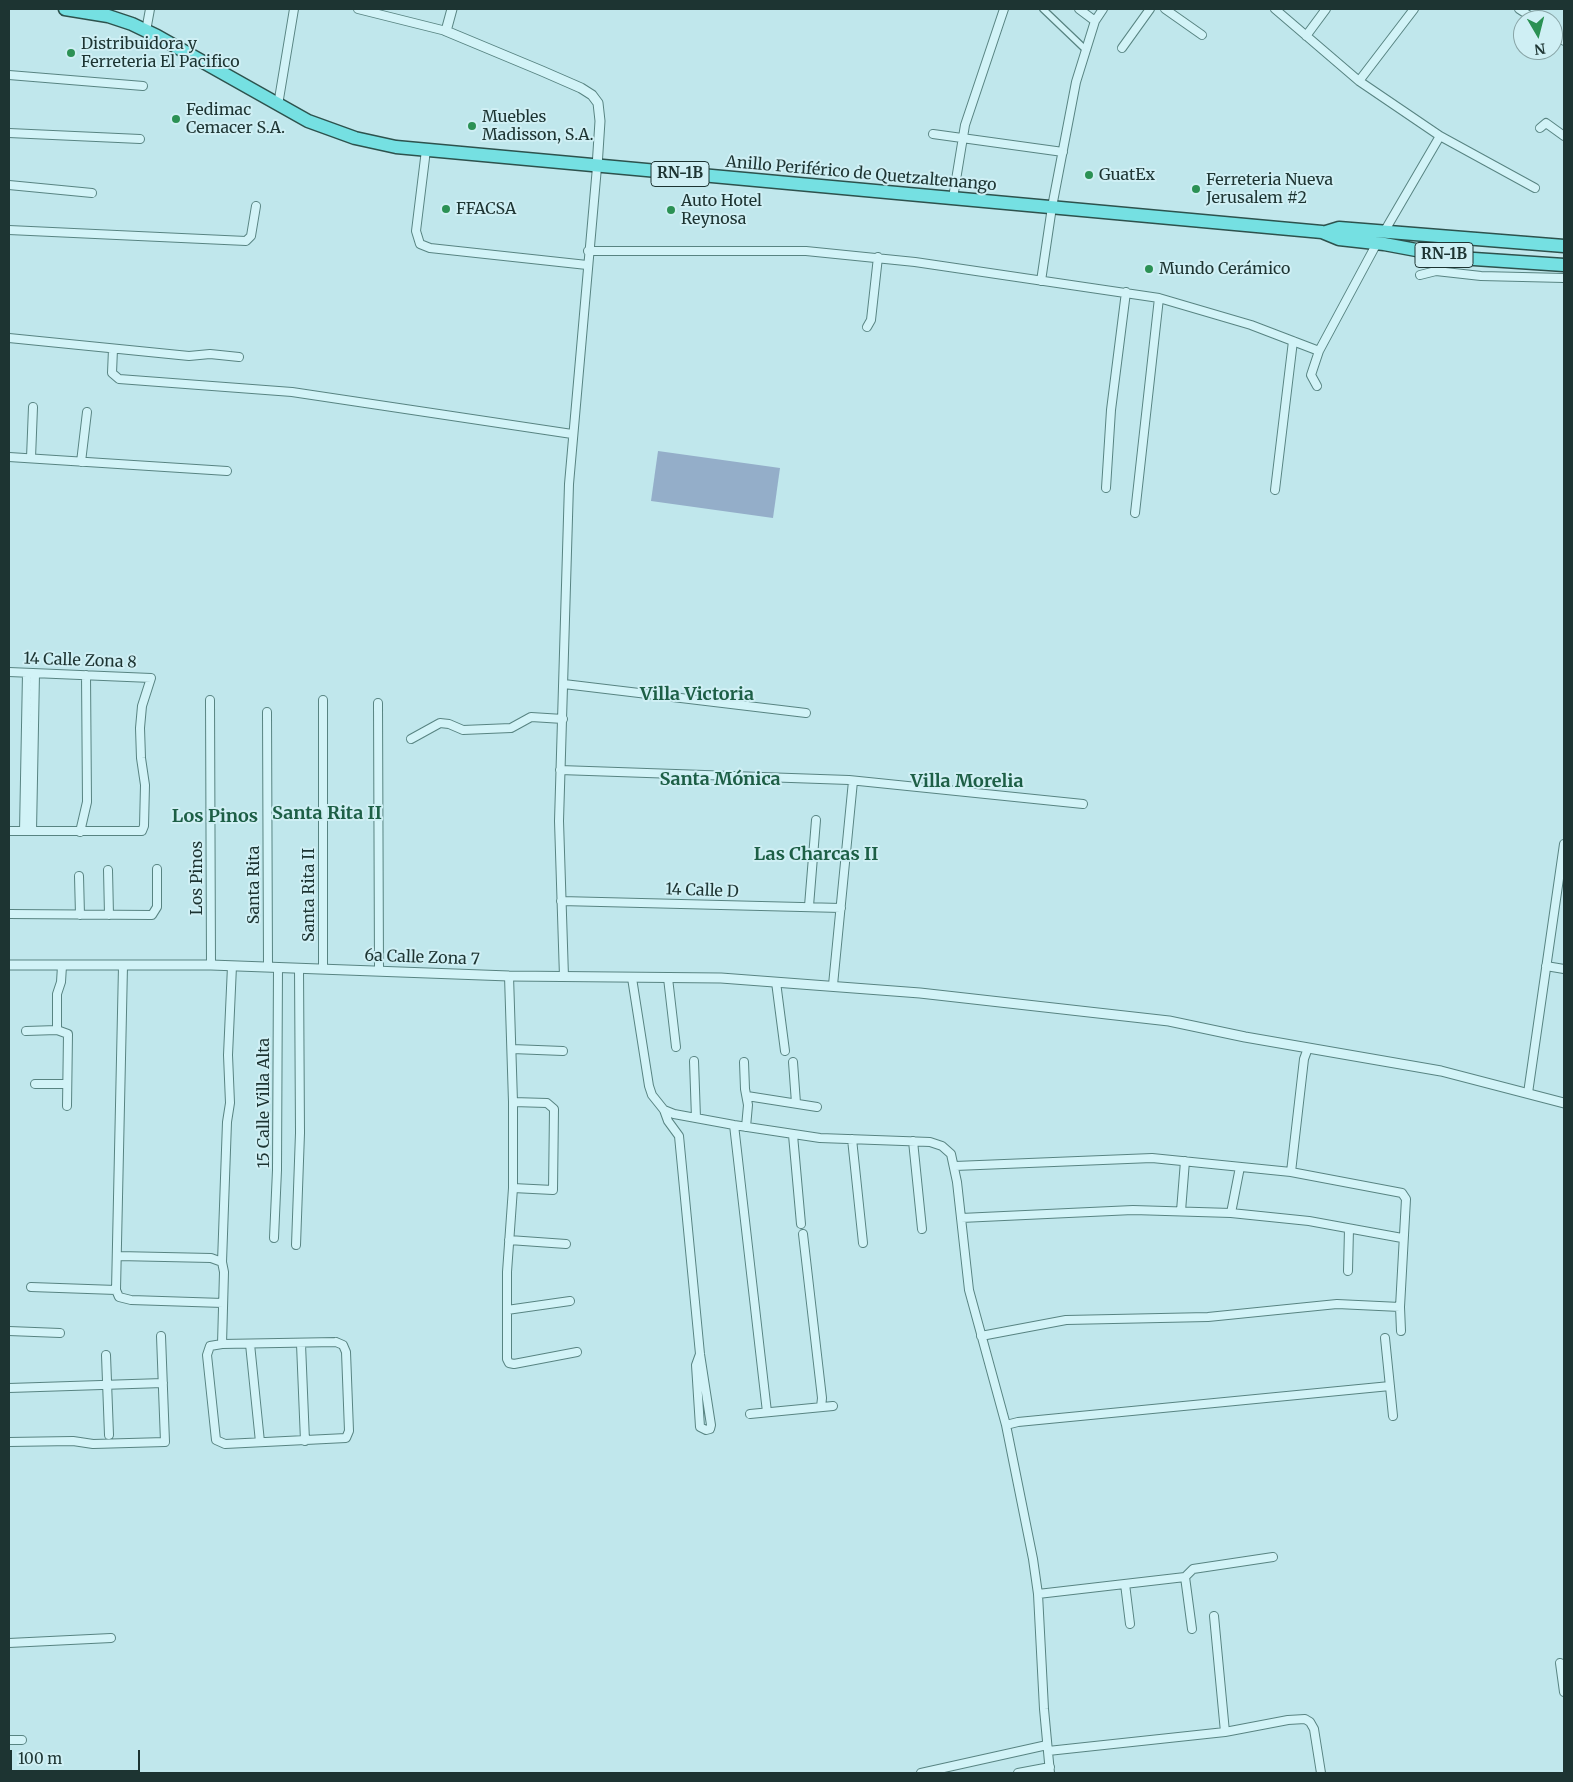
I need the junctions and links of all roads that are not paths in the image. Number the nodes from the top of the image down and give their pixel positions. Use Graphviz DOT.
graph roads {
  1 [pos="65,9"];
  2 [pos="150,9"];
  3 [pos="294,9"];
  4 [pos="358,9"];
  5 [pos="452,9"];
  6 [pos="1004,9"];
  7 [pos="1043,9"];
  8 [pos="1079,9"];
  9 [pos="1103,9"];
  10 [pos="1150,9"];
  11 [pos="1165,9"];
  12 [pos="1275,9"];
  13 [pos="1326,9"];
  14 [pos="1414,9"];
  15 [pos="1095,21"];
  16 [pos="146,31"];
  17 [pos="446,31"];
  18 [pos="1202,35"];
  19 [pos="1306,36"];
  20 [pos="1122,48"];
  21 [pos="1086,50"];
  22 [pos="9,76"];
  23 [pos="1359,82"];
  24 [pos="142,86"];
  25 [pos="278,106"];
  26 [pos="1540,128"];
  27 [pos="9,133"];
  28 [pos="933,134"];
  29 [pos="1440,136"];
  30 [pos="1564,136"];
  31 [pos="962,138"];
  32 [pos="140,139"];
  33 [pos="426,150"];
  34 [pos="1063,152"];
  35 [pos="598,167"];
  36 [pos="9,185"];
  37 [pos="1535,188"];
  38 [pos="92,194"];
  39 [pos="953,198"];
  40 [pos="256,206"];
  41 [pos="1052,208"];
  42 [pos="9,230"];
  43 [pos="1326,232"];
  44 [pos="1384,232"];
  45 [pos="1377,243"];
  46 [pos="1564,246"];
  47 [pos="588,251"];
  48 [pos="1433,253"];
  49 [pos="878,257"];
  50 [pos="587,265"];
  51 [pos="1564,265"];
  52 [pos="1436,271"];
  53 [pos="1420,275"];
  54 [pos="1564,278"];
  55 [pos="1041,281"];
  56 [pos="1126,292"];
  57 [pos="1159,298"];
  58 [pos="867,327"];
  59 [pos="9,338"];
  60 [pos="1293,341"];
  61 [pos="114,349"];
  62 [pos="1319,351"];
  63 [pos="239,357"];
  64 [pos="1318,386"];
  65 [pos="33,406"];
  66 [pos="87,412"];
  67 [pos="572,434"];
  68 [pos="9,457"];
  69 [pos="31,458"];
  70 [pos="81,462"];
  71 [pos="227,471"];
  72 [pos="1106,488"];
  73 [pos="1275,490"];
  74 [pos="1135,512"];
  75 [pos="9,672"];
  76 [pos="31,673"];
  77 [pos="86,676"];
  78 [pos="564,684"];
  79 [pos="210,700"];
  80 [pos="323,700"];
  81 [pos="378,703"];
  82 [pos="267,712"];
  83 [pos="806,713"];
  84 [pos="563,719"];
  85 [pos="411,739"];
  86 [pos="560,770"];
  87 [pos="853,781"];
  88 [pos="1084,804"];
  89 [pos="816,820"];
  90 [pos="9,831"];
  91 [pos="28,831"];
  92 [pos="80,832"];
  93 [pos="1564,844"];
  94 [pos="156,869"];
  95 [pos="108,870"];
  96 [pos="79,876"];
  97 [pos="561,901"];
  98 [pos="809,906"];
  99 [pos="841,908"];
  100 [pos="9,914"];
  101 [pos="80,915"];
  102 [pos="109,915"];
  103 [pos="9,965"];
  104 [pos="212,965"];
  105 [pos="62,966"];
  106 [pos="123,966"];
  107 [pos="232,966"];
  108 [pos="1546,966"];
  109 [pos="268,967"];
  110 [pos="278,967"];
  111 [pos="299,968"];
  112 [pos="323,969"];
  113 [pos="1564,969"];
  114 [pos="379,972"];
  115 [pos="509,976"];
  116 [pos="564,977"];
  117 [pos="632,978"];
  118 [pos="668,978"];
  119 [pos="776,982"];
  120 [pos="833,985"];
  121 [pos="58,1030"];
  122 [pos="26,1031"];
  123 [pos="676,1047"];
  124 [pos="1308,1048"];
  125 [pos="512,1049"];
  126 [pos="563,1051"];
  127 [pos="785,1051"];
  128 [pos="694,1061"];
  129 [pos="744,1062"];
  130 [pos="793,1062"];
  131 [pos="35,1084"];
  132 [pos="67,1084"];
  133 [pos="1528,1093"];
  134 [pos="747,1096"];
  135 [pos="513,1102"];
  136 [pos="796,1103"];
  137 [pos="1564,1103"];
  138 [pos="67,1106"];
  139 [pos="817,1107"];
  140 [pos="664,1110"];
  141 [pos="696,1118"];
  142 [pos="734,1125"];
  143 [pos="746,1127"];
  144 [pos="793,1135"];
  145 [pos="852,1139"];
  146 [pos="912,1141"];
  147 [pos="1185,1161"];
  148 [pos="955,1166"];
  149 [pos="1240,1167"];
  150 [pos="1291,1172"];
  151 [pos="513,1188"];
  152 [pos="1181,1211"];
  153 [pos="1231,1213"];
  154 [pos="961,1218"];
  155 [pos="801,1224"];
  156 [pos="922,1229"];
  157 [pos="1349,1229"];
  158 [pos="803,1234"];
  159 [pos="274,1238"];
  160 [pos="1402,1238"];
  161 [pos="509,1240"];
  162 [pos="863,1243"];
  163 [pos="566,1244"];
  164 [pos="296,1245"];
  165 [pos="118,1256"];
  166 [pos="222,1262"];
  167 [pos="1348,1271"];
  168 [pos="31,1288"];
  169 [pos="116,1290"];
  170 [pos="570,1301"];
  171 [pos="223,1303"];
  172 [pos="1400,1308"];
  173 [pos="507,1310"];
  174 [pos="9,1331"];
  175 [pos="1401,1331"];
  176 [pos="60,1333"];
  177 [pos="160,1336"];
  178 [pos="981,1336"];
  179 [pos="1385,1338"];
  180 [pos="222,1344"];
  181 [pos="250,1344"];
  182 [pos="301,1344"];
  183 [pos="576,1352"];
  184 [pos="700,1354"];
  185 [pos="106,1355"];
  186 [pos="163,1383"];
  187 [pos="107,1385"];
  188 [pos="1390,1386"];
  189 [pos="9,1388"];
  190 [pos="832,1406"];
  191 [pos="820,1407"];
  192 [pos="767,1412"];
  193 [pos="750,1414"];
  194 [pos="1393,1416"];
  195 [pos="1006,1425"];
  196 [pos="109,1435"];
  197 [pos="305,1441"];
  198 [pos="9,1442"];
  199 [pos="260,1442"];
  200 [pos="1273,1557"];
  201 [pos="1185,1577"];
  202 [pos="1125,1584"];
  203 [pos="1038,1594"];
  204 [pos="1214,1616"];
  205 [pos="1130,1624"];
  206 [pos="1192,1629"];
  207 [pos="111,1638"];
  208 [pos="9,1643"];
  209 [pos="1560,1663"];
  210 [pos="1564,1692"];
  211 [pos="1225,1732"];
  212 [pos="9,1740"];
  213 [pos="22,1740"];
  214 [pos="1048,1748"];
  215 [pos="1050,1770"];
  216 [pos="921,1773"];
  217 [pos="1018,1773"];
  218 [pos="1321,1773"];
  1 -- 16 [label="highway, Anillo Periférico de Quetzaltenango / RN-1B"];
  2 -- 16 [label="street"];
  3 -- 25 [label="street"];
  4 -- 17 [label="street"];
  5 -- 17 [label="street"];
  6 -- 31 [label="street"];
  7 -- 21 [label="street"];
  8 -- 15 [label="street"];
  9 -- 15 [label="street"];
  10 -- 20 [label="street"];
  11 -- 18 [label="street"];
  12 -- 19 [label="street"];
  13 -- 19 [label="street"];
  14 -- 23 [label="street"];
  15 -- 21 [label="street"];
  16 -- 25 [label="highway, Anillo Periférico de Quetzaltenango / RN-1B"];
  17 -- 35 [label="street"];
  19 -- 23 [label="street"];
  21 -- 34 [label="street"];
  22 -- 24 [label="street"];
  23 -- 29 [label="street"];
  25 -- 33 [label="highway, Anillo Periférico de Quetzaltenango / RN-1B"];
  26 -- 30 [label="street"];
  27 -- 32 [label="street"];
  28 -- 31 [label="street"];
  29 -- 37 [label="street"];
  29 -- 44 [label="street"];
  31 -- 34 [label="street"];
  31 -- 39 [label="street"];
  33 -- 35 [label="highway, Anillo Periférico de Quetzaltenango / RN-1B"];
  33 -- 50 [label="street"];
  34 -- 41 [label="street"];
  35 -- 39 [label="highway, Anillo Periférico de Quetzaltenango / RN-1B"];
  35 -- 47 [label="street"];
  36 -- 38 [label="street"];
  39 -- 41 [label="highway, Anillo Periférico de Quetzaltenango / RN-1B"];
  40 -- 42 [label="street"];
  41 -- 43 [label="highway, Anillo Periférico de Quetzaltenango / RN-1B"];
  41 -- 55 [label="street"];
  43 -- 44 [label="highway, Anillo Periférico de Quetzaltenango / RN-1B"];
  43 -- 45 [label="highway, Anillo Periférico de Quetzaltenango / RN-1B"];
  44 -- 46 [label="highway, Anillo Periférico de Quetzaltenango / RN-1B"];
  45 -- 48 [label="highway, Anillo Periférico de Quetzaltenango / RN-1B"];
  45 -- 62 [label="street"];
  47 -- 49 [label="street"];
  47 -- 50 [label="street"];
  48 -- 51 [label="highway, Anillo Periférico de Quetzaltenango / RN-1B"];
  48 -- 52 [label="street"];
  49 -- 55 [label="street"];
  49 -- 58 [label="street"];
  50 -- 67 [label="street"];
  52 -- 53 [label="street"];
  52 -- 54 [label="street"];
  55 -- 56 [label="street"];
  56 -- 57 [label="street"];
  56 -- 72 [label="street"];
  57 -- 60 [label="street"];
  57 -- 74 [label="street"];
  59 -- 61 [label="street"];
  60 -- 62 [label="street"];
  60 -- 73 [label="street"];
  61 -- 63 [label="street"];
  61 -- 67 [label="street"];
  62 -- 64 [label="street"];
  65 -- 69 [label="street"];
  66 -- 70 [label="street"];
  67 -- 78 [label="street"];
  68 -- 69 [label="street"];
  69 -- 70 [label="street"];
  70 -- 71 [label="street"];
  75 -- 76 [label="street, 14 Calle Zona 8"];
  76 -- 77 [label="street, 14 Calle Zona 8"];
  76 -- 91 [label="street"];
  77 -- 92 [label="street"];
  77 -- 92 [label="street, 14 Calle Zona 8"];
  78 -- 83 [label="street"];
  78 -- 84 [label="street"];
  79 -- 104 [label="street, Los Pinos"];
  80 -- 112 [label="street, Santa Rita II"];
  81 -- 114 [label="street"];
  82 -- 109 [label="street, Santa Rita"];
  84 -- 85 [label="street"];
  84 -- 86 [label="street"];
  86 -- 87 [label="street"];
  86 -- 97 [label="street"];
  87 -- 88 [label="street"];
  87 -- 99 [label="street"];
  89 -- 98 [label="street"];
  90 -- 91 [label="street"];
  91 -- 92 [label="street"];
  93 -- 108 [label="street"];
  94 -- 102 [label="street"];
  95 -- 102 [label="street"];
  96 -- 101 [label="street"];
  97 -- 98 [label="street, 14 Calle D"];
  97 -- 116 [label="street"];
  98 -- 99 [label="street, 14 Calle D"];
  99 -- 120 [label="street"];
  100 -- 101 [label="street"];
  101 -- 102 [label="street"];
  103 -- 105 [label="street, 6a Calle Zona 7"];
  104 -- 106 [label="street, 6a Calle Zona 7"];
  104 -- 107 [label="street, 6a Calle Zona 7"];
  105 -- 106 [label="street, 6a Calle Zona 7"];
  105 -- 121 [label="street"];
  106 -- 165 [label="street"];
  107 -- 109 [label="street, 6a Calle Zona 7"];
  107 -- 166 [label="street"];
  108 -- 113 [label="street"];
  108 -- 133 [label="street"];
  109 -- 110 [label="street, 6a Calle Zona 7"];
  110 -- 111 [label="street, 6a Calle Zona 7"];
  110 -- 159 [label="street, 15 Calle Villa Alta"];
  111 -- 112 [label="street, 6a Calle Zona 7"];
  111 -- 164 [label="street"];
  112 -- 114 [label="street, 6a Calle Zona 7"];
  114 -- 115 [label="street, 6a Calle Zona 7"];
  115 -- 116 [label="street, 6a Calle Zona 7"];
  115 -- 125 [label="street"];
  116 -- 117 [label="street, 6a Calle Zona 7"];
  117 -- 118 [label="street, 6a Calle Zona 7"];
  117 -- 140 [label="street"];
  118 -- 119 [label="street, 6a Calle Zona 7"];
  118 -- 123 [label="street"];
  119 -- 120 [label="street, 6a Calle Zona 7"];
  119 -- 127 [label="street"];
  120 -- 124 [label="street, 6a Calle Zona 7"];
  121 -- 122 [label="street"];
  121 -- 132 [label="street"];
  124 -- 133 [label="street, 6a Calle Zona 7"];
  124 -- 150 [label="street"];
  125 -- 126 [label="street"];
  125 -- 135 [label="street"];
  128 -- 141 [label="street"];
  129 -- 134 [label="street"];
  130 -- 136 [label="street"];
  131 -- 132 [label="street"];
  132 -- 138 [label="street"];
  133 -- 137 [label="street, 6a Calle Zona 7"];
  134 -- 136 [label="street"];
  134 -- 143 [label="street"];
  135 -- 151 [label="street"];
  135 -- 151 [label="street"];
  136 -- 139 [label="street"];
  140 -- 141 [label="street"];
  140 -- 184 [label="street"];
  141 -- 142 [label="street"];
  142 -- 143 [label="street"];
  142 -- 192 [label="street"];
  143 -- 144 [label="street"];
  144 -- 145 [label="street"];
  144 -- 155 [label="street"];
  145 -- 146 [label="street"];
  145 -- 162 [label="street"];
  146 -- 148 [label="street"];
  146 -- 156 [label="street"];
  147 -- 148 [label="street"];
  147 -- 149 [label="street"];
  147 -- 152 [label="street"];
  148 -- 154 [label="street"];
  149 -- 150 [label="street"];
  149 -- 153 [label="street"];
  150 -- 160 [label="street"];
  151 -- 161 [label="street"];
  152 -- 153 [label="street"];
  152 -- 154 [label="street"];
  153 -- 157 [label="street"];
  154 -- 178 [label="street"];
  157 -- 160 [label="street"];
  157 -- 167 [label="street"];
  158 -- 191 [label="street"];
  160 -- 172 [label="street"];
  161 -- 163 [label="street"];
  161 -- 173 [label="street"];
  165 -- 166 [label="street"];
  165 -- 169 [label="street"];
  166 -- 171 [label="street"];
  168 -- 169 [label="street"];
  169 -- 171 [label="street"];
  170 -- 173 [label="street"];
  171 -- 180 [label="street"];
  172 -- 175 [label="street"];
  172 -- 178 [label="street"];
  173 -- 183 [label="street"];
  174 -- 176 [label="street"];
  177 -- 186 [label="street"];
  178 -- 195 [label="street"];
  179 -- 188 [label="street"];
  180 -- 181 [label="street"];
  180 -- 199 [label="street"];
  181 -- 182 [label="street"];
  181 -- 199 [label="street"];
  182 -- 197 [label="street"];
  182 -- 197 [label="street"];
  184 -- 184 [label="street"];
  185 -- 187 [label="street"];
  186 -- 187 [label="street"];
  186 -- 198 [label="street"];
  187 -- 189 [label="street"];
  187 -- 196 [label="street"];
  188 -- 194 [label="street"];
  188 -- 195 [label="street"];
  190 -- 191 [label="street"];
  191 -- 192 [label="street"];
  192 -- 193 [label="street"];
  195 -- 203 [label="street"];
  197 -- 199 [label="street"];
  200 -- 201 [label="street"];
  201 -- 202 [label="street"];
  201 -- 206 [label="street"];
  202 -- 203 [label="street"];
  202 -- 205 [label="street"];
  203 -- 214 [label="street"];
  204 -- 211 [label="street"];
  207 -- 208 [label="street"];
  209 -- 210 [label="street"];
  211 -- 214 [label="street"];
  211 -- 218 [label="street"];
  212 -- 213 [label="street"];
  214 -- 215 [label="street"];
  214 -- 216 [label="street"];
  215 -- 217 [label="street"];
}
